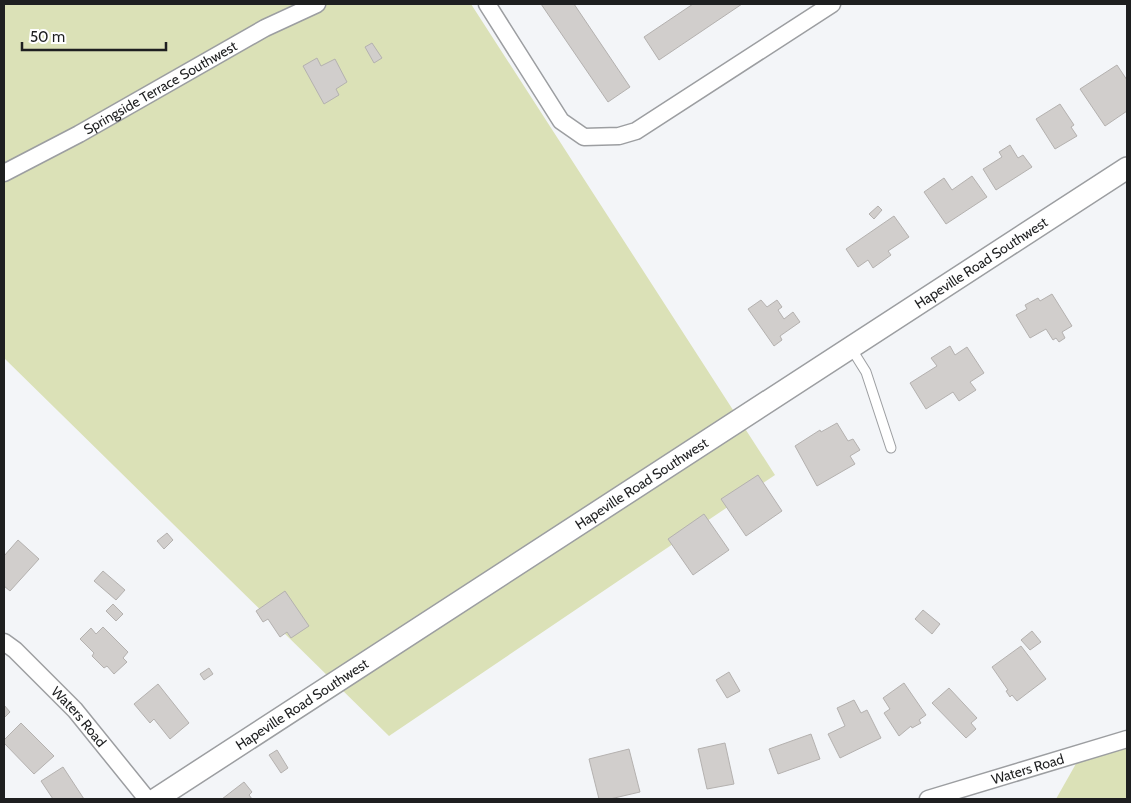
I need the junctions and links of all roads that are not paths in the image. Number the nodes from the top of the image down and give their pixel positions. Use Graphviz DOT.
graph roads {
  1 [pos="317,4"];
  2 [pos="487,4"];
  3 [pos="832,4"];
  4 [pos="1127,168"];
  5 [pos="4,173"];
  6 [pos="851,348"];
  7 [pos="892,448"];
  8 [pos="4,642"];
  9 [pos="1127,739"];
  10 [pos="147,799"];
  11 [pos="156,799"];
  12 [pos="928,799"];
  1 -- 5 [label="street, Springside Terrace Southwest"];
  2 -- 3 [label="street"];
  4 -- 6 [label="street, Hapeville Road Southwest"];
  6 -- 7 [label="lane"];
  6 -- 11 [label="street, Hapeville Road Southwest"];
  8 -- 10 [label="street, Waters Road"];
  9 -- 12 [label="street, Waters Road"];
}
